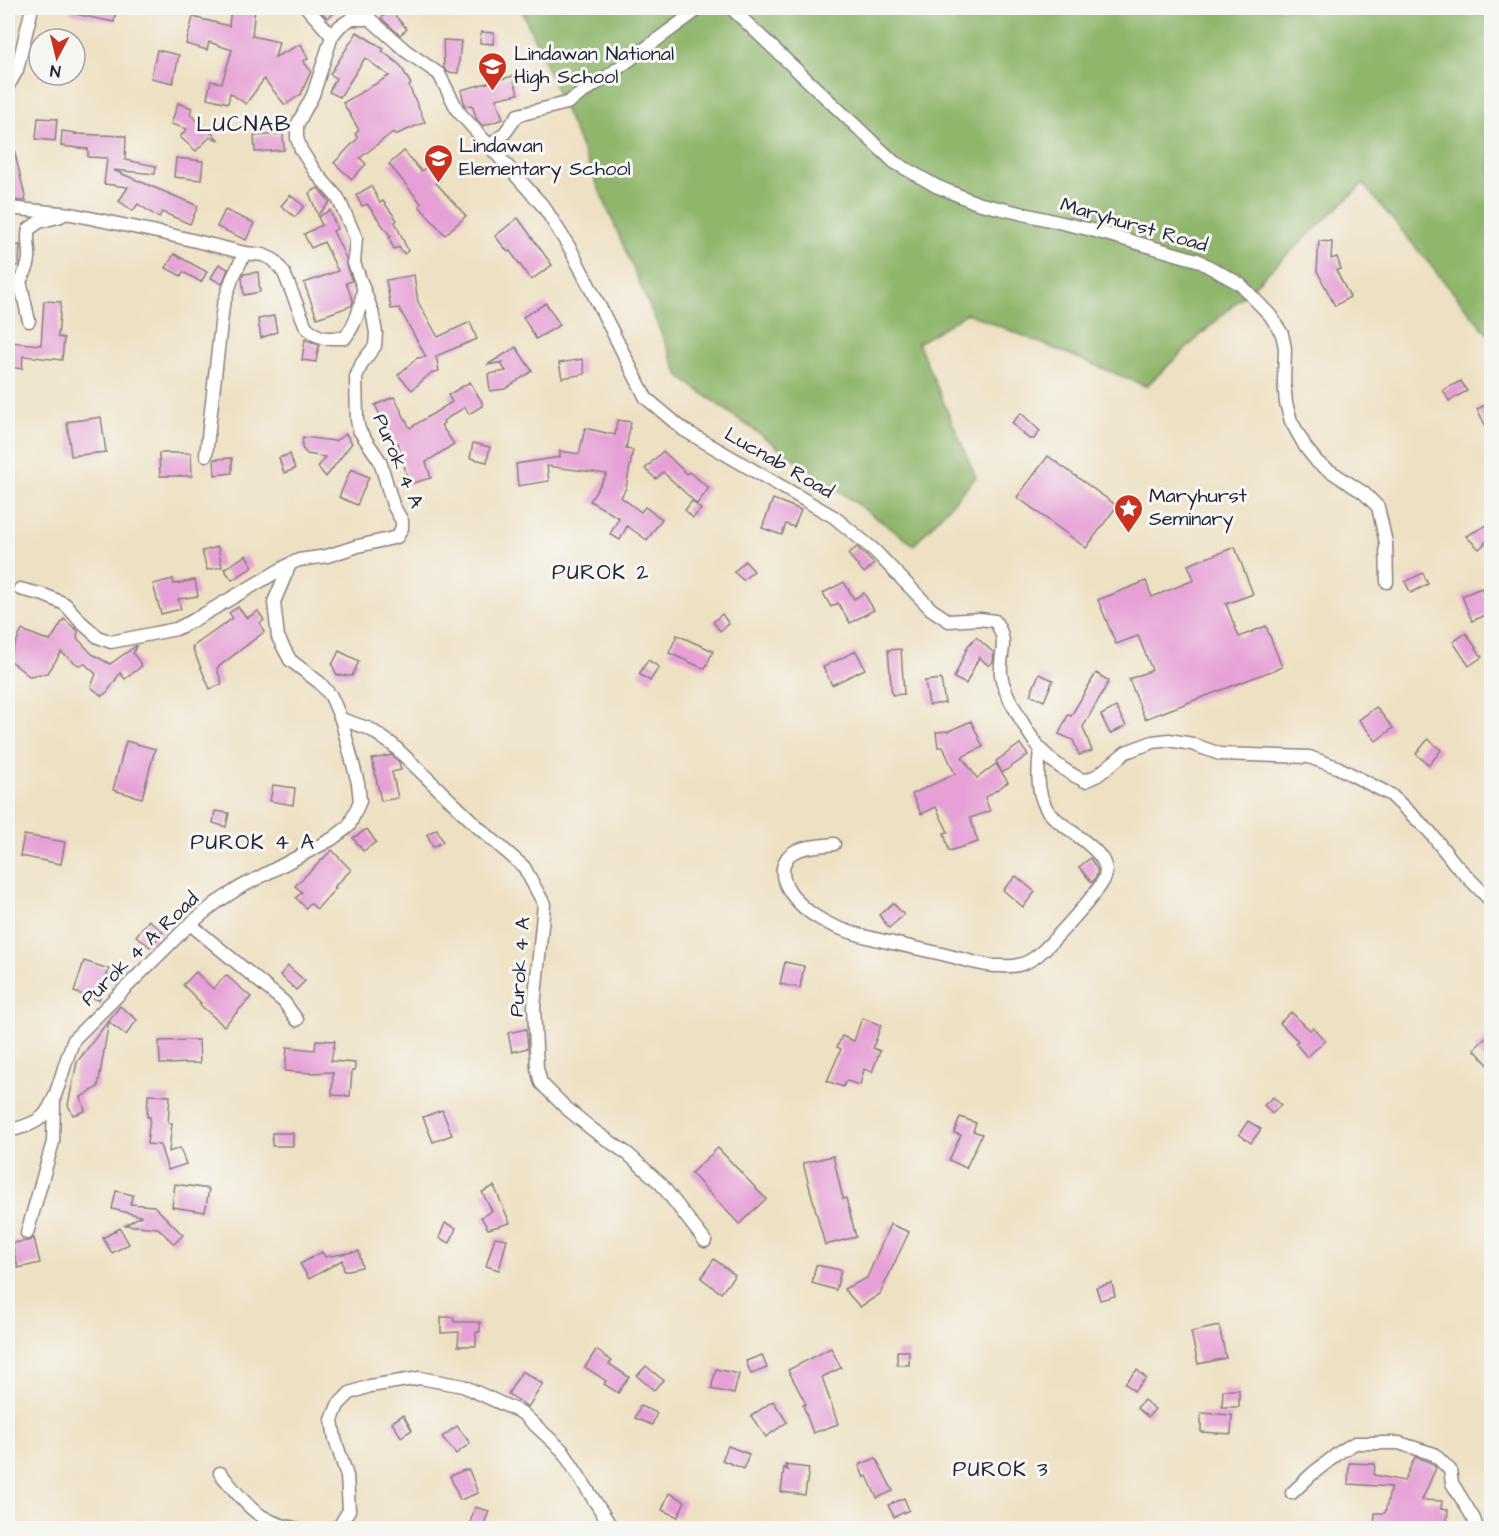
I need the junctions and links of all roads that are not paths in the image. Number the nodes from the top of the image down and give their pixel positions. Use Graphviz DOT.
graph roads {
  1 [pos="32,8"];
  2 [pos="307,8"];
  3 [pos="700,8"];
  4 [pos="732,8"];
  5 [pos="332,36"];
  6 [pos="8,86"];
  7 [pos="490,145"];
  8 [pos="8,208"];
  9 [pos="71,214"];
  10 [pos="245,253"];
  11 [pos="20,281"];
  12 [pos="8,285"];
  13 [pos="363,290"];
  14 [pos="29,321"];
  15 [pos="206,454"];
  16 [pos="290,564"];
  17 [pos="1387,582"];
  18 [pos="20,590"];
  19 [pos="341,719"];
  20 [pos="1040,750"];
  21 [pos="834,844"];
  22 [pos="1491,902"];
  23 [pos="190,924"];
  24 [pos="297,1020"];
  25 [pos="55,1095"];
  26 [pos="8,1131"];
  27 [pos="27,1233"];
  28 [pos="705,1241"];
  29 [pos="220,1473"];
  30 [pos="1292,1493"];
  31 [pos="294,1528"];
  32 [pos="333,1528"];
  33 [pos="612,1528"];
  34 [pos="1477,1528"];
  1 -- 6 [label="street"];
  2 -- 5 [label="street"];
  3 -- 7 [label="street"];
  4 -- 17 [label="street, Maryhurst Road"];
  5 -- 7 [label="street, Lucnab Road"];
  5 -- 13 [label="street"];
  7 -- 20 [label="street, Lucnab Road"];
  8 -- 9 [label="street"];
  9 -- 10 [label="street"];
  9 -- 11 [label="street"];
  10 -- 13 [label="street"];
  10 -- 15 [label="street"];
  11 -- 12 [label="street"];
  11 -- 14 [label="street"];
  13 -- 16 [label="street, Purok 4 A"];
  16 -- 18 [label="street"];
  16 -- 19 [label="street, Purok 4 A Road"];
  19 -- 23 [label="street, Purok 4 A Road"];
  19 -- 28 [label="street, Purok 4 A"];
  20 -- 21 [label="street"];
  20 -- 22 [label="street, Lucnab Road"];
  23 -- 24 [label="street"];
  23 -- 25 [label="street, Purok 4 A Road"];
  25 -- 26 [label="street, Purok 4 A Road"];
  25 -- 27 [label="street, Purok 4 A Road"];
  29 -- 31 [label="street"];
  30 -- 34 [label="street"];
  32 -- 33 [label="street"];
}
